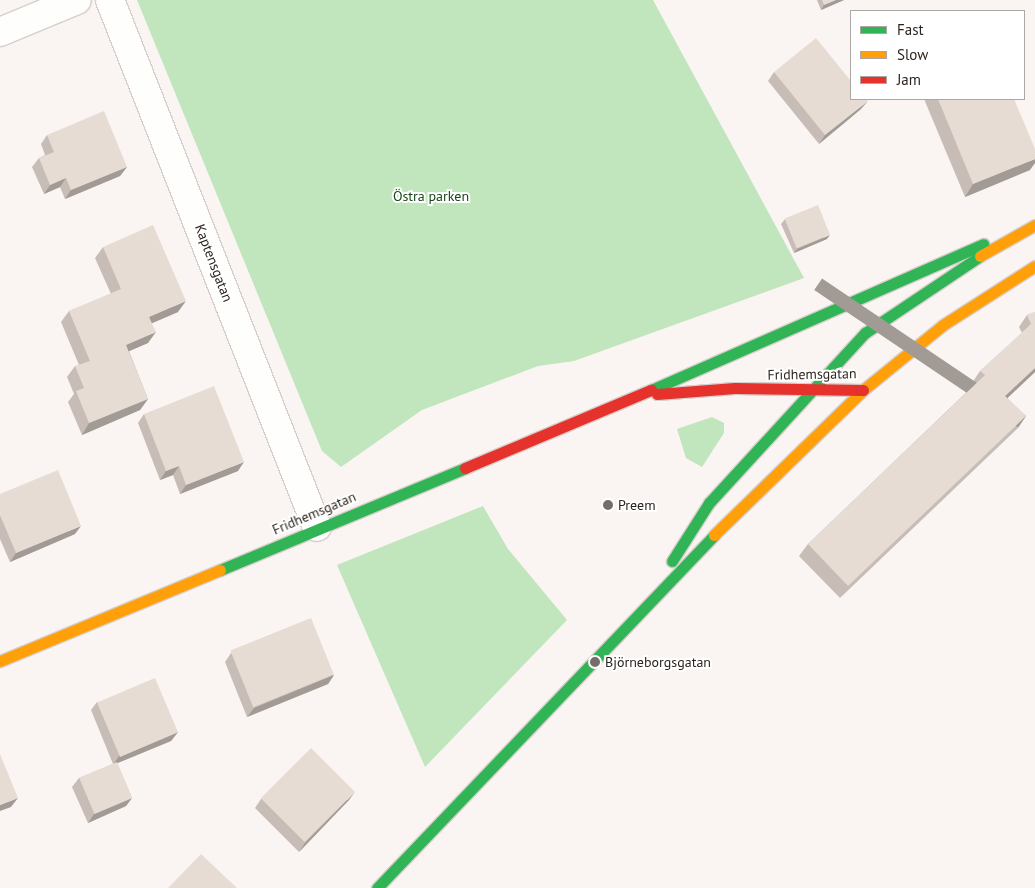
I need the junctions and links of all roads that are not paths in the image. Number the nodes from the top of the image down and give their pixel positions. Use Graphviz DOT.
graph roads {
  1 [pos="77,0"];
  2 [pos="110,0"];
  3 [pos="0,32"];
  4 [pos="1035,221"];
  5 [pos="1035,225"];
  6 [pos="1035,266"];
  7 [pos="809,389"];
  8 [pos="863,390"];
  9 [pos="640,395"];
  10 [pos="317,527"];
  11 [pos="638,615"];
  12 [pos="0,661"];
  13 [pos="378,888"];
  1 -- 3 [label="street"];
  2 -- 10 [label="street, Kaptensgatan"];
  4 -- 9 [label="main road, Fridhemsgatan"];
  5 -- 7 [label="main road"];
  6 -- 8 [label="main road, Fridhemsgatan"];
  7 -- 8 [label="main road, Fridhemsgatan"];
  7 -- 9 [label="main road, Fridhemsgatan"];
  7 -- 11 [label="main road"];
  8 -- 11 [label="main road"];
  9 -- 10 [label="main road, Fridhemsgatan"];
  10 -- 12 [label="main road, Fridhemsgatan"];
  11 -- 13 [label="main road"];
}
